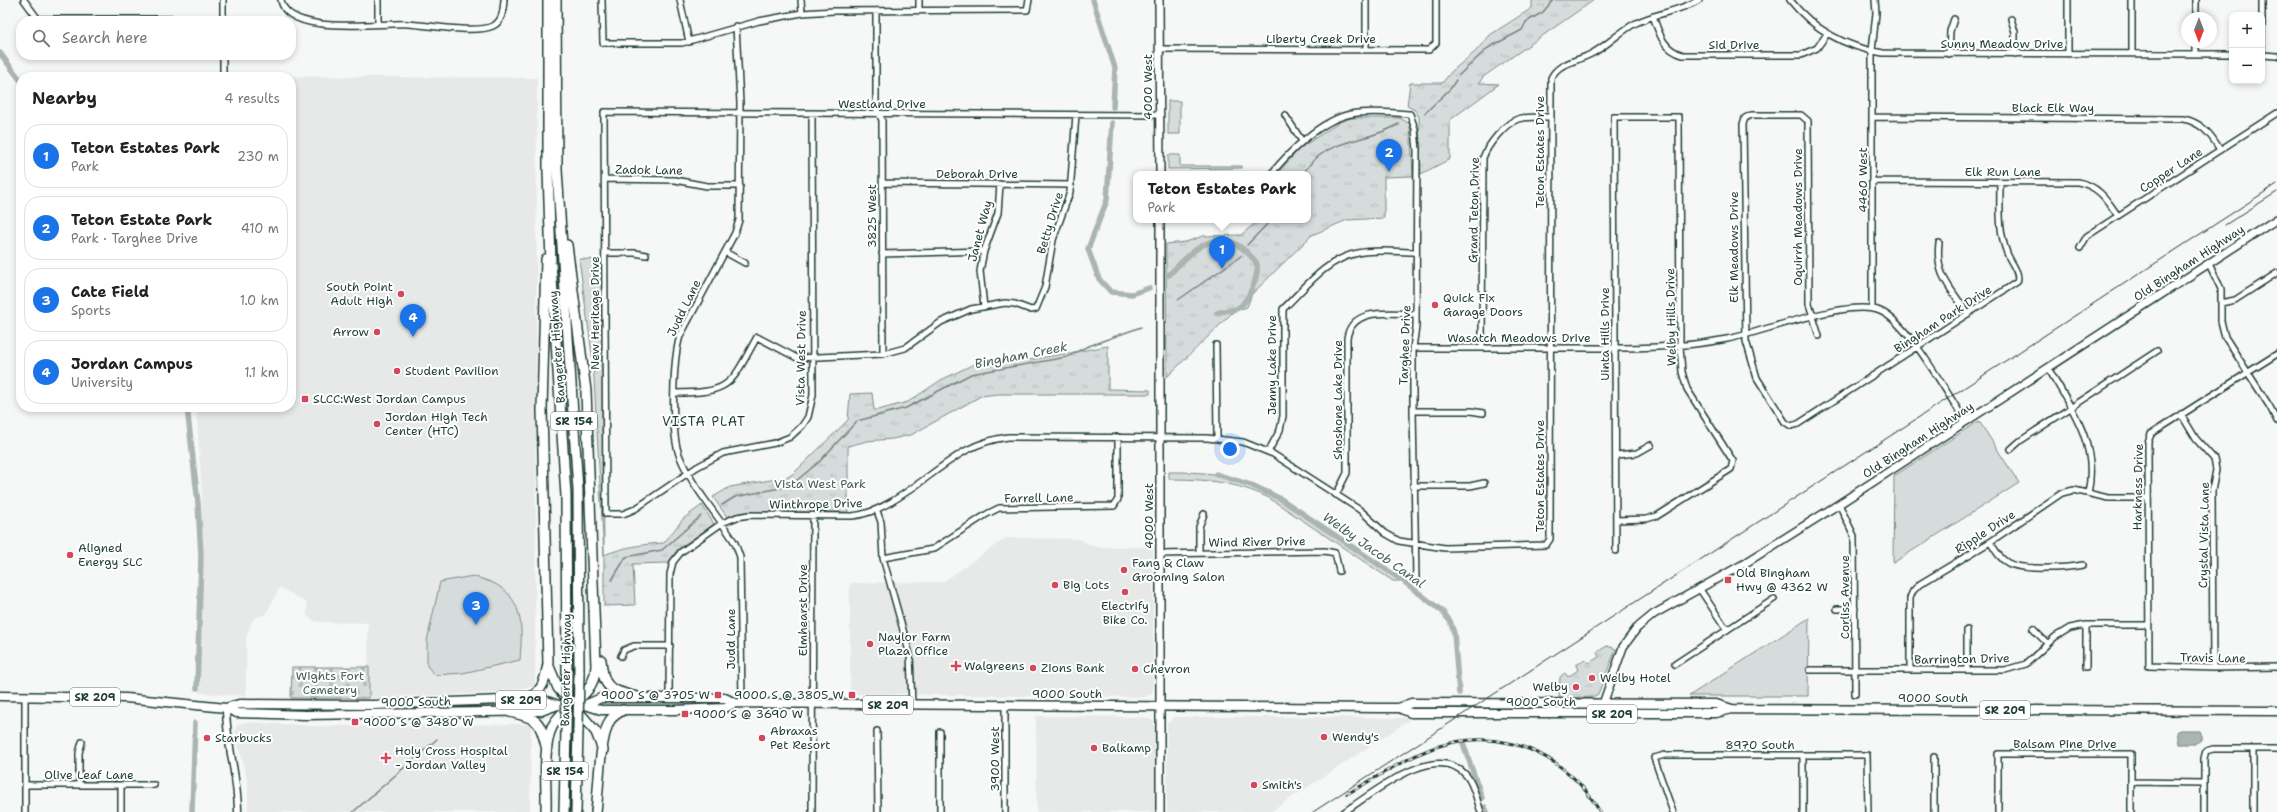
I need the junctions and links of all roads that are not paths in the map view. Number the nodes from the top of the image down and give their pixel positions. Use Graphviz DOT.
graph roads {
  1 [pos="24,0"];
  2 [pos="223,0"];
  3 [pos="281,0"];
  4 [pos="378,0"];
  5 [pos="504,0"];
  6 [pos="546,0"];
  7 [pos="556,0"];
  8 [pos="560,0"];
  9 [pos="602,0"];
  10 [pos="680,0"];
  11 [pos="801,0"];
  12 [pos="919,0"];
  13 [pos="1029,0"];
  14 [pos="1159,0"];
  15 [pos="1366,0"];
  16 [pos="1436,0"];
  17 [pos="1699,0"];
  18 [pos="1790,0"];
  19 [pos="1875,0"];
  20 [pos="2068,0"];
  21 [pos="2132,0"];
  22 [pos="2196,0"];
  23 [pos="2262,0"];
  24 [pos="876,11"];
  25 [pos="919,11"];
  26 [pos="2196,12"];
  27 [pos="802,13"];
  28 [pos="36,16"];
  29 [pos="224,16"];
  30 [pos="296,16"];
  31 [pos="296,16"];
  32 [pos="1653,16"];
  33 [pos="1954,19"];
  34 [pos="2011,19"];
  35 [pos="378,24"];
  36 [pos="736,26"];
  37 [pos="1827,34"];
  38 [pos="689,42"];
  39 [pos="556,44"];
  40 [pos="2196,48"];
  41 [pos="2262,48"];
  42 [pos="1159,49"];
  43 [pos="1366,49"];
  44 [pos="1872,51"];
  45 [pos="1949,54"];
  46 [pos="2015,54"];
  47 [pos="2068,54"];
  48 [pos="2132,54"];
  49 [pos="2196,54"];
  50 [pos="2229,54"];
  51 [pos="2265,55"];
  52 [pos="2277,56"];
  53 [pos="223,60"];
  54 [pos="223,72"];
  55 [pos="604,112"];
  56 [pos="2277,112"];
  57 [pos="879,114"];
  58 [pos="740,115"];
  59 [pos="812,115"];
  60 [pos="1076,115"];
  61 [pos="1285,115"];
  62 [pos="1160,116"];
  63 [pos="1550,117"];
  64 [pos="1679,117"];
  65 [pos="1872,117"];
  66 [pos="1806,118"];
  67 [pos="1302,141"];
  68 [pos="2220,150"];
  69 [pos="557,170"];
  70 [pos="548,171"];
  71 [pos="1160,171"];
  72 [pos="1274,171"];
  73 [pos="605,179"];
  74 [pos="1873,181"];
  75 [pos="2000,182"];
  76 [pos="882,183"];
  77 [pos="1000,184"];
  78 [pos="1071,185"];
  79 [pos="740,186"];
  80 [pos="2118,216"];
  81 [pos="2277,219"];
  82 [pos="1160,223"];
  83 [pos="1939,243"];
  84 [pos="2080,248"];
  85 [pos="984,251"];
  86 [pos="725,252"];
  87 [pos="1416,252"];
  88 [pos="605,253"];
  89 [pos="882,254"];
  90 [pos="646,255"];
  91 [pos="744,263"];
  92 [pos="2209,264"];
  93 [pos="2277,273"];
  94 [pos="2221,303"];
  95 [pos="984,307"];
  96 [pos="1872,308"];
  97 [pos="1416,314"];
  98 [pos="1968,314"];
  99 [pos="1812,317"];
  100 [pos="1745,335"];
  101 [pos="1819,336"];
  102 [pos="1216,345"];
  103 [pos="1680,346"];
  104 [pos="1917,347"];
  105 [pos="1413,348"];
  106 [pos="1482,348"];
  107 [pos="1550,348"];
  108 [pos="1615,348"];
  109 [pos="2157,351"];
  110 [pos="882,354"];
  111 [pos="2277,354"];
  112 [pos="812,358"];
  113 [pos="2048,368"];
  114 [pos="2248,372"];
  115 [pos="675,393"];
  116 [pos="2072,406"];
  117 [pos="1413,411"];
  118 [pos="1483,413"];
  119 [pos="2181,414"];
  120 [pos="2277,421"];
  121 [pos="1966,422"];
  122 [pos="1791,426"];
  123 [pos="1118,437"];
  124 [pos="1160,438"];
  125 [pos="1217,438"];
  126 [pos="1651,445"];
  127 [pos="2011,449"];
  128 [pos="1268,452"];
  129 [pos="1616,454"];
  130 [pos="689,473"];
  131 [pos="1484,483"];
  132 [pos="1413,486"];
  133 [pos="2088,493"];
  134 [pos="1336,495"];
  135 [pos="2148,498"];
  136 [pos="1839,504"];
  137 [pos="877,510"];
  138 [pos="606,514"];
  139 [pos="1204,514"];
  140 [pos="813,516"];
  141 [pos="1616,520"];
  142 [pos="722,524"];
  143 [pos="1990,542"];
  144 [pos="1415,544"];
  145 [pos="1616,551"];
  146 [pos="1199,553"];
  147 [pos="1160,554"];
  148 [pos="883,558"];
  149 [pos="2083,565"];
  150 [pos="1339,571"];
  151 [pos="1416,578"];
  152 [pos="1699,588"];
  153 [pos="1774,599"];
  154 [pos="1837,609"];
  155 [pos="1855,609"];
  156 [pos="594,620"];
  157 [pos="2086,625"];
  158 [pos="2148,625"];
  159 [pos="2033,629"];
  160 [pos="1727,630"];
  161 [pos="1967,630"];
  162 [pos="2047,643"];
  163 [pos="670,646"];
  164 [pos="621,656"];
  165 [pos="548,664"];
  166 [pos="1675,664"];
  167 [pos="2149,666"];
  168 [pos="2086,667"];
  169 [pos="2277,667"];
  170 [pos="2213,668"];
  171 [pos="1810,670"];
  172 [pos="1855,670"];
  173 [pos="1910,670"];
  174 [pos="1967,670"];
  175 [pos="1855,694"];
  176 [pos="0,696"];
  177 [pos="24,696"];
  178 [pos="670,697"];
  179 [pos="638,698"];
  180 [pos="528,700"];
  181 [pos="738,703"];
  182 [pos="813,704"];
  183 [pos="1603,704"];
  184 [pos="558,705"];
  185 [pos="574,705"];
  186 [pos="585,705"];
  187 [pos="912,705"];
  188 [pos="1005,706"];
  189 [pos="1160,707"];
  190 [pos="226,708"];
  191 [pos="1399,708"];
  192 [pos="1732,709"];
  193 [pos="623,710"];
  194 [pos="2277,711"];
  195 [pos="510,712"];
  196 [pos="1492,714"];
  197 [pos="878,732"];
  198 [pos="940,732"];
  199 [pos="82,742"];
  200 [pos="2253,748"];
  201 [pos="2277,749"];
  202 [pos="603,750"];
  203 [pos="547,753"];
  204 [pos="1803,756"];
  205 [pos="1934,757"];
  206 [pos="2131,782"];
  207 [pos="2204,783"];
  208 [pos="79,785"];
  209 [pos="121,785"];
  210 [pos="154,785"];
  211 [pos="25,786"];
  212 [pos="25,812"];
  213 [pos="121,812"];
  214 [pos="238,812"];
  215 [pos="546,812"];
  216 [pos="564,812"];
  217 [pos="576,812"];
  218 [pos="596,812"];
  219 [pos="812,812"];
  220 [pos="878,812"];
  221 [pos="940,812"];
  222 [pos="1005,812"];
  223 [pos="1160,812"];
  224 [pos="1344,812"];
  225 [pos="1481,812"];
  226 [pos="1673,812"];
  227 [pos="1803,812"];
  228 [pos="1868,812"];
  229 [pos="1934,812"];
  230 [pos="1998,812"];
  231 [pos="2132,812"];
  232 [pos="2204,812"];
  233 [pos="2253,812"];
  1 -- 28 [label="street"];
  2 -- 29 [label="street"];
  3 -- 30 [label="street"];
  4 -- 35 [label="street"];
  5 -- 35 [label="street"];
  6 -- 70 [label="highway, Bangerter Highway / SR 154"];
  7 -- 39 [label="highway, Bangerter Highway / SR 154"];
  8 -- 39 [label="highway"];
  9 -- 38 [label="street"];
  10 -- 38 [label="street"];
  11 -- 27 [label="street"];
  12 -- 25 [label="street"];
  13 -- 25 [label="street"];
  14 -- 42 [label="main road, 4000 West"];
  15 -- 43 [label="street"];
  16 -- 43 [label="street, Liberty Creek Drive"];
  17 -- 32 [label="street"];
  18 -- 37 [label="street, Sunny Meadow Drive"];
  19 -- 44 [label="street, 4460 West"];
  20 -- 47 [label="street"];
  21 -- 48 [label="street"];
  22 -- 26 [label="street"];
  23 -- 41 [label="street"];
  24 -- 25 [label="street"];
  24 -- 27 [label="street"];
  24 -- 57 [label="street, 3825 West"];
  27 -- 36 [label="street"];
  31 -- 35 [label="street"];
  32 -- 37 [label="street, Sid Drive"];
  32 -- 63 [label="street, Teton Estates Drive"];
  33 -- 45 [label="street"];
  34 -- 46 [label="street"];
  36 -- 38 [label="street"];
  36 -- 58 [label="street, Judd Lane"];
  37 -- 44 [label="street, Sunny Meadow Drive"];
  39 -- 69 [label="highway, Bangerter Highway / SR 154"];
  40 -- 49 [label="street"];
  42 -- 43 [label="street, Liberty Creek Drive"];
  42 -- 62 [label="main road, 4000 West"];
  44 -- 45 [label="street, Sunny Meadow Drive"];
  44 -- 65 [label="street, 4460 West"];
  45 -- 46 [label="street, Sunny Meadow Drive"];
  46 -- 47 [label="street, Sunny Meadow Drive"];
  47 -- 48 [label="street, Sunny Meadow Drive"];
  48 -- 49 [label="street, Sunny Meadow Drive"];
  49 -- 50 [label="street, Sunny Meadow Drive"];
  51 -- 52 [label="street"];
  53 -- 54 [label="street"];
  55 -- 58 [label="street, Westland Drive"];
  55 -- 73 [label="street, New Heritage Drive"];
  56 -- 68 [label="street, Copper Lane"];
  57 -- 59 [label="street, Westland Drive"];
  57 -- 60 [label="street, Westland Drive"];
  57 -- 76 [label="street, 3825 West"];
  58 -- 59 [label="street, Westland Drive"];
  58 -- 79 [label="street, Judd Lane"];
  59 -- 112 [label="street, Vista West Drive"];
  60 -- 62 [label="street, Westland Drive"];
  60 -- 78 [label="street, Betty Drive"];
  61 -- 67 [label="street"];
  62 -- 71 [label="main road, 4000 West"];
  63 -- 106 [label="street, Grand Teton Drive"];
  63 -- 107 [label="street, Teton Estates Drive"];
  64 -- 103 [label="street, Welby Hills Drive"];
  64 -- 108 [label="street, Uinta Hills Drive"];
  65 -- 68 [label="street, Black Elk Way"];
  65 -- 74 [label="street, 4460 West"];
  66 -- 99 [label="street, Oquirrh Meadows Drive"];
  66 -- 100 [label="street, Elk Meadows Drive"];
  67 -- 72 [label="street"];
  67 -- 87 [label="street, Targhee Drive"];
  68 -- 80 [label="street, Copper Lane"];
  69 -- 156 [label="highway"];
  69 -- 217 [label="highway, Bangerter Highway / SR 154, bridge"];
  70 -- 165 [label="highway"];
  70 -- 216 [label="highway, Bangerter Highway / SR 154, bridge"];
  73 -- 79 [label="street, Zadok Lane"];
  73 -- 88 [label="street, New Heritage Drive"];
  74 -- 75 [label="street, Elk Run Lane"];
  74 -- 96 [label="street, 4460 West"];
  75 -- 80 [label="street, Elk Run Lane"];
  75 -- 98 [label="street, Bingham Park Drive"];
  76 -- 77 [label="street, Deborah Drive"];
  76 -- 89 [label="street, 3825 West"];
  77 -- 78 [label="street, Deborah Drive"];
  77 -- 85 [label="street, Janet Way"];
  78 -- 95 [label="street, Betty Drive"];
  79 -- 86 [label="street, Judd Lane"];
  80 -- 84 [label="street, Copper Lane"];
  81 -- 92 [label="main road, Old Bingham Highway"];
  82 -- 124 [label="main road, 4000 West"];
  83 -- 98 [label="street"];
  85 -- 89 [label="street"];
  85 -- 95 [label="street, Janet Way"];
  86 -- 91 [label="street"];
  86 -- 115 [label="street, Judd Lane"];
  87 -- 97 [label="street, Targhee Drive"];
  87 -- 128 [label="street, Jenny Lake Drive"];
  88 -- 90 [label="street"];
  88 -- 138 [label="street, New Heritage Drive"];
  89 -- 110 [label="street, 3825 West"];
  92 -- 94 [label="street"];
  92 -- 113 [label="main road, Old Bingham Highway"];
  93 -- 94 [label="street"];
  94 -- 114 [label="street"];
  95 -- 110 [label="street"];
  96 -- 99 [label="street, Wasatch Meadows Drive"];
  96 -- 104 [label="street, Wasatch Meadows Drive"];
  97 -- 105 [label="street, Targhee Drive"];
  97 -- 134 [label="street, Shoshone Lake Drive"];
  98 -- 104 [label="street, Bingham Park Drive"];
  99 -- 100 [label="street, Wasatch Meadows Drive"];
  99 -- 101 [label="street"];
  100 -- 103 [label="street, Wasatch Meadows Drive"];
  100 -- 122 [label="street, Elk Meadows Drive"];
  102 -- 125 [label="street"];
  103 -- 108 [label="street, Wasatch Meadows Drive"];
  103 -- 141 [label="street, Welby Hills Drive"];
  104 -- 121 [label="street, Wasatch Meadows Drive"];
  104 -- 122 [label="street, Bingham Park Drive"];
  105 -- 106 [label="street, Wasatch Meadows Drive"];
  105 -- 117 [label="street, Targhee Drive"];
  106 -- 107 [label="street, Wasatch Meadows Drive"];
  107 -- 108 [label="street, Wasatch Meadows Drive"];
  107 -- 144 [label="street, Teton Estates Drive"];
  108 -- 129 [label="street, Uinta Hills Drive"];
  109 -- 116 [label="street"];
  110 -- 112 [label="street"];
  111 -- 114 [label="street, Harkness Drive"];
  112 -- 115 [label="street"];
  112 -- 130 [label="street, Vista West Drive"];
  113 -- 116 [label="street"];
  113 -- 121 [label="main road, Old Bingham Highway"];
  114 -- 119 [label="street, Harkness Drive"];
  114 -- 120 [label="street"];
  115 -- 130 [label="street, Judd Lane"];
  116 -- 127 [label="street"];
  116 -- 133 [label="street"];
  117 -- 118 [label="street"];
  117 -- 132 [label="street, Targhee Drive"];
  119 -- 135 [label="street, Harkness Drive"];
  119 -- 170 [label="street, Crystal Vista Lane"];
  121 -- 136 [label="main road, Old Bingham Highway"];
  123 -- 124 [label="street, Winthrope Drive"];
  123 -- 137 [label="street, Winthrope Drive"];
  123 -- 148 [label="street, Farrell Lane"];
  124 -- 125 [label="street, Teton Estates Drive"];
  124 -- 147 [label="main road, 4000 West"];
  125 -- 128 [label="street, Teton Estates Drive"];
  126 -- 129 [label="street"];
  128 -- 134 [label="street, Teton Estates Drive"];
  129 -- 141 [label="street, Uinta Hills Drive"];
  130 -- 138 [label="street, Vista West Drive"];
  130 -- 142 [label="street, Judd Lane"];
  131 -- 132 [label="street"];
  132 -- 144 [label="street, Targhee Drive"];
  133 -- 135 [label="street, Ripple Drive"];
  133 -- 143 [label="street, Ripple Drive"];
  134 -- 144 [label="street, Teton Estates Drive"];
  135 -- 158 [label="street, Harkness Drive"];
  136 -- 152 [label="main road, Old Bingham Highway"];
  136 -- 155 [label="street, Corliss Avenue"];
  137 -- 140 [label="street, Winthrope Drive"];
  137 -- 148 [label="street"];
  139 -- 146 [label="street"];
  140 -- 142 [label="street, Winthrope Drive"];
  140 -- 182 [label="street, Elmhearst Drive"];
  141 -- 145 [label="street, Uinta Hills Drive"];
  142 -- 163 [label="street, Winthrope Drive"];
  142 -- 181 [label="street, Judd Lane"];
  143 -- 149 [label="street"];
  143 -- 173 [label="street, Ripple Drive"];
  144 -- 151 [label="street, Targhee Drive"];
  146 -- 147 [label="street, Wind River Drive"];
  146 -- 150 [label="street, Wind River Drive"];
  147 -- 189 [label="main road, 4000 West"];
  148 -- 187 [label="street"];
  152 -- 160 [label="street"];
  152 -- 183 [label="main road, Old Bingham Highway"];
  153 -- 160 [label="street"];
  154 -- 155 [label="street"];
  155 -- 172 [label="street, Corliss Avenue"];
  156 -- 179 [label="highway"];
  156 -- 185 [label="highway"];
  157 -- 158 [label="street, Barrington Drive"];
  157 -- 162 [label="street, Barrington Drive"];
  157 -- 168 [label="street"];
  158 -- 167 [label="street, Harkness Drive"];
  159 -- 162 [label="street"];
  160 -- 166 [label="street"];
  161 -- 174 [label="street"];
  162 -- 174 [label="street, Barrington Drive"];
  163 -- 164 [label="street"];
  163 -- 178 [label="street, Winthrope Drive"];
  165 -- 180 [label="highway"];
  165 -- 185 [label="highway"];
  167 -- 170 [label="street, Travis Lane"];
  169 -- 170 [label="street, Travis Lane"];
  171 -- 172 [label="street, Barrington Drive"];
  172 -- 173 [label="street, Barrington Drive"];
  172 -- 175 [label="street, Corliss Avenue"];
  173 -- 174 [label="street, Barrington Drive"];
  176 -- 177 [label="main road, 9000 South / SR 209"];
  177 -- 190 [label="main road, 9000 South / SR 209"];
  177 -- 211 [label="street"];
  178 -- 179 [label="main road, 9000 South / SR 209"];
  178 -- 181 [label="main road, 9000 South / SR 209"];
  179 -- 186 [label="main road, 9000 South / SR 209"];
  180 -- 184 [label="main road, 9000 South / SR 209"];
  180 -- 190 [label="main road, 9000 South / SR 209"];
  181 -- 182 [label="main road, 9000 South / SR 209"];
  181 -- 193 [label="main road, 9000 South / SR 209"];
  182 -- 187 [label="main road, 9000 South / SR 209"];
  182 -- 219 [label="street, Elmhearst Drive"];
  183 -- 191 [label="main road, 9000 South / SR 209"];
  183 -- 192 [label="main road, 9000 South / SR 209"];
  183 -- 196 [label="main road"];
  184 -- 185 [label="main road, 9000 South / SR 209"];
  184 -- 195 [label="main road, 9000 South / SR 209"];
  185 -- 186 [label="main road, 9000 South / SR 209"];
  185 -- 202 [label="highway"];
  185 -- 203 [label="highway"];
  186 -- 193 [label="main road, 9000 South / SR 209"];
  187 -- 188 [label="main road, 9000 South / SR 209"];
  188 -- 189 [label="main road, 9000 South / SR 209"];
  188 -- 222 [label="street, 3900 West"];
  189 -- 191 [label="main road, 9000 South / SR 209"];
  189 -- 223 [label="main road, 4000 West"];
  190 -- 195 [label="main road, 9000 South / SR 209"];
  190 -- 214 [label="street"];
  191 -- 196 [label="main road, 9000 South / SR 209"];
  192 -- 194 [label="main road, 9000 South / SR 209"];
  192 -- 196 [label="main road, 9000 South / SR 209"];
  193 -- 202 [label="highway"];
  195 -- 203 [label="highway"];
  197 -- 220 [label="street"];
  198 -- 221 [label="street"];
  199 -- 208 [label="street"];
  200 -- 201 [label="street"];
  200 -- 207 [label="street"];
  200 -- 233 [label="street"];
  202 -- 218 [label="highway"];
  203 -- 215 [label="highway"];
  204 -- 226 [label="street, 8970 South"];
  204 -- 227 [label="street"];
  204 -- 228 [label="street, 8970 South"];
  205 -- 229 [label="street"];
  206 -- 207 [label="street"];
  206 -- 230 [label="street, Balsam Pine Drive"];
  206 -- 231 [label="street"];
  207 -- 232 [label="street"];
  208 -- 209 [label="street, Olive Leaf Lane"];
  208 -- 211 [label="street, Olive Leaf Lane"];
  209 -- 210 [label="street, Olive Leaf Lane"];
  209 -- 213 [label="street"];
  211 -- 212 [label="street"];
  224 -- 225 [label="street"];
}
